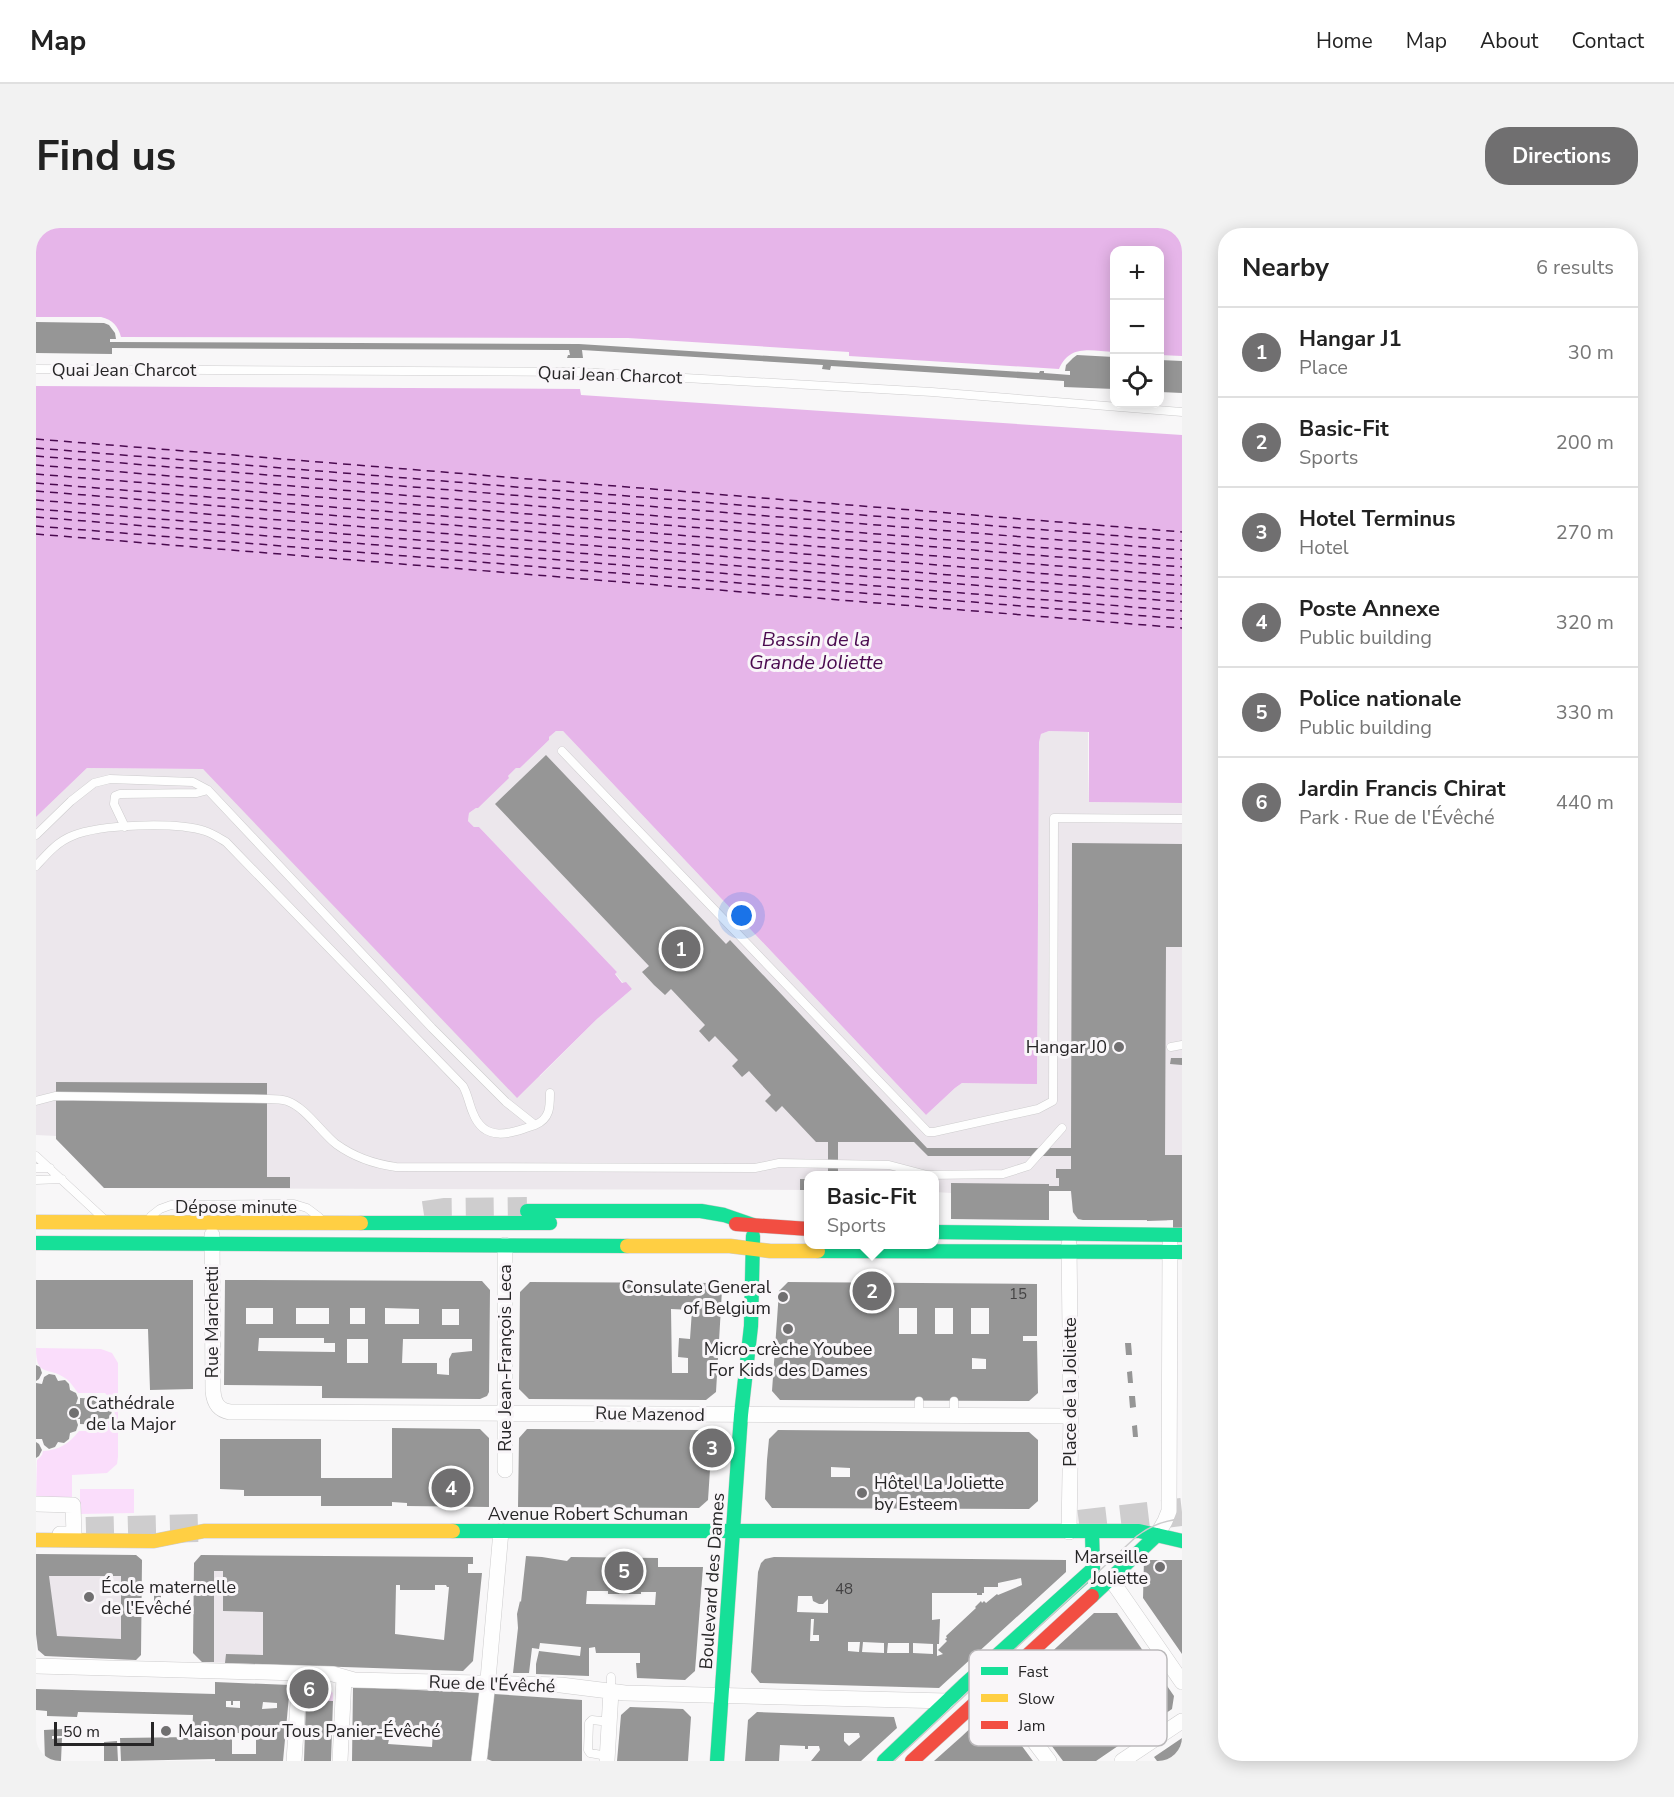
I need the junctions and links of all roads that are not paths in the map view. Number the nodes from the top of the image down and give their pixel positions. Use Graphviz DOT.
graph roads {
  1 [pos="36,369"];
  2 [pos="1182,412"];
  3 [pos="562,751"];
  4 [pos="208,790"];
  5 [pos="1182,819"];
  6 [pos="125,827"];
  7 [pos="36,835"];
  8 [pos="36,866"];
  9 [pos="1182,1045"];
  10 [pos="1171,1047"];
  11 [pos="550,1093"];
  12 [pos="36,1101"];
  13 [pos="535,1125"];
  14 [pos="1062,1128"];
  15 [pos="36,1156"];
  16 [pos="36,1168"];
  17 [pos="50,1168"];
  18 [pos="912,1171"];
  19 [pos="939,1175"];
  20 [pos="62,1179"];
  21 [pos="36,1180"];
  22 [pos="526,1211"];
  23 [pos="36,1222"];
  24 [pos="144,1222"];
  25 [pos="109,1223"];
  26 [pos="212,1223"];
  27 [pos="327,1223"];
  28 [pos="753,1225"];
  29 [pos="804,1229"];
  30 [pos="939,1232"];
  31 [pos="1069,1234"];
  32 [pos="1176,1235"];
  33 [pos="36,1243"];
  34 [pos="212,1243"];
  35 [pos="505,1245"];
  36 [pos="753,1250"];
  37 [pos="1070,1252"];
  38 [pos="1176,1252"];
  39 [pos="1175,1378"];
  40 [pos="230,1412"];
  41 [pos="505,1412"];
  42 [pos="741,1415"];
  43 [pos="1071,1416"];
  44 [pos="505,1470"];
  45 [pos="1175,1502"];
  46 [pos="36,1504"];
  47 [pos="501,1531"];
  48 [pos="734,1532"];
  49 [pos="1069,1532"];
  50 [pos="1092,1532"];
  51 [pos="36,1534"];
  52 [pos="1157,1535"];
  53 [pos="36,1540"];
  54 [pos="1182,1541"];
  55 [pos="1110,1578"];
  56 [pos="1004,1650"];
  57 [pos="1033,1650"];
  58 [pos="1160,1650"];
  59 [pos="1167,1660"];
  60 [pos="36,1666"];
  61 [pos="344,1677"];
  62 [pos="488,1682"];
  63 [pos="969,1682"];
  64 [pos="1182,1682"];
  65 [pos="611,1684"];
  66 [pos="722,1695"];
  67 [pos="948,1701"];
  68 [pos="298,1702"];
  69 [pos="969,1710"];
  70 [pos="1182,1721"];
  71 [pos="1167,1732"];
  72 [pos="1038,1746"];
  73 [pos="1149,1746"];
  74 [pos="607,1758"];
  75 [pos="1133,1758"];
  76 [pos="294,1761"];
  77 [pos="340,1761"];
  78 [pos="478,1761"];
  79 [pos="717,1761"];
  80 [pos="884,1761"];
  81 [pos="912,1761"];
  82 [pos="1049,1761"];
  1 -- 2 [label="lane, Quai Jean Charcot"];
  3 -- 5 [label="lane"];
  4 -- 6 [label="lane"];
  4 -- 7 [label="lane"];
  4 -- 13 [label="lane"];
  6 -- 8 [label="lane"];
  6 -- 13 [label="lane"];
  9 -- 10 [label="lane"];
  11 -- 13 [label="lane"];
  12 -- 18 [label="lane"];
  14 -- 19 [label="lane"];
  15 -- 17 [label="lane"];
  16 -- 17 [label="lane"];
  17 -- 20 [label="lane"];
  20 -- 21 [label="lane"];
  20 -- 25 [label="lane"];
  22 -- 28 [label="main road"];
  23 -- 25 [label="main road"];
  24 -- 25 [label="main road"];
  24 -- 26 [label="main road"];
  24 -- 27 [label="lane, Dépose minute"];
  26 -- 27 [label="main road"];
  26 -- 34 [label="street, Rue Marchetti"];
  27 -- 28 [label="main road"];
  28 -- 29 [label="main road"];
  28 -- 36 [label="main road, Boulevard des Dames"];
  30 -- 31 [label="main road"];
  31 -- 32 [label="main road"];
  31 -- 37 [label="street, Place de la Joliette"];
  32 -- 38 [label="street"];
  33 -- 34 [label="main road"];
  34 -- 35 [label="main road"];
  34 -- 40 [label="street, Rue Marchetti"];
  35 -- 36 [label="main road"];
  35 -- 41 [label="street, Rue Jean-François Leca"];
  36 -- 37 [label="main road"];
  36 -- 42 [label="main road, Boulevard des Dames"];
  37 -- 38 [label="main road"];
  37 -- 43 [label="street, Place de la Joliette"];
  38 -- 39 [label="street"];
  39 -- 45 [label="street"];
  40 -- 41 [label="street, Rue Mazenod"];
  41 -- 42 [label="street, Rue Mazenod"];
  41 -- 44 [label="street, Rue Jean-François Leca"];
  42 -- 43 [label="street, Rue Mazenod"];
  42 -- 48 [label="main road, Boulevard des Dames"];
  43 -- 49 [label="street, Place de la Joliette"];
  45 -- 52 [label="street"];
  46 -- 51 [label="street"];
  47 -- 48 [label="main road, Avenue Robert Schuman"];
  47 -- 53 [label="main road, Avenue Robert Schuman"];
  47 -- 62 [label="street"];
  48 -- 49 [label="main road, Avenue Robert Schuman"];
  48 -- 66 [label="main road, Boulevard des Dames"];
  49 -- 50 [label="main road, Avenue Robert Schuman"];
  50 -- 52 [label="main road, Avenue Robert Schuman"];
  50 -- 56 [label="main road"];
  52 -- 54 [label="main road, Avenue Robert Schuman"];
  52 -- 55 [label="main road"];
  55 -- 57 [label="main road"];
  55 -- 58 [label="street"];
  59 -- 64 [label="street"];
  60 -- 61 [label="street, Rue de l'Évêché"];
  61 -- 62 [label="street, Rue de l'Évêché"];
  61 -- 77 [label="street"];
  62 -- 65 [label="street, Rue de l'Évêché"];
  62 -- 78 [label="street"];
  63 -- 67 [label="main road"];
  65 -- 66 [label="street, Rue de l'Évêché"];
  65 -- 74 [label="street"];
  66 -- 67 [label="street, Rue de l'Évêché"];
  66 -- 79 [label="main road, Boulevard des Dames"];
  67 -- 80 [label="main road"];
  68 -- 76 [label="street"];
  69 -- 81 [label="main road"];
  70 -- 71 [label="street"];
  72 -- 82 [label="street"];
  73 -- 75 [label="street"];
}
